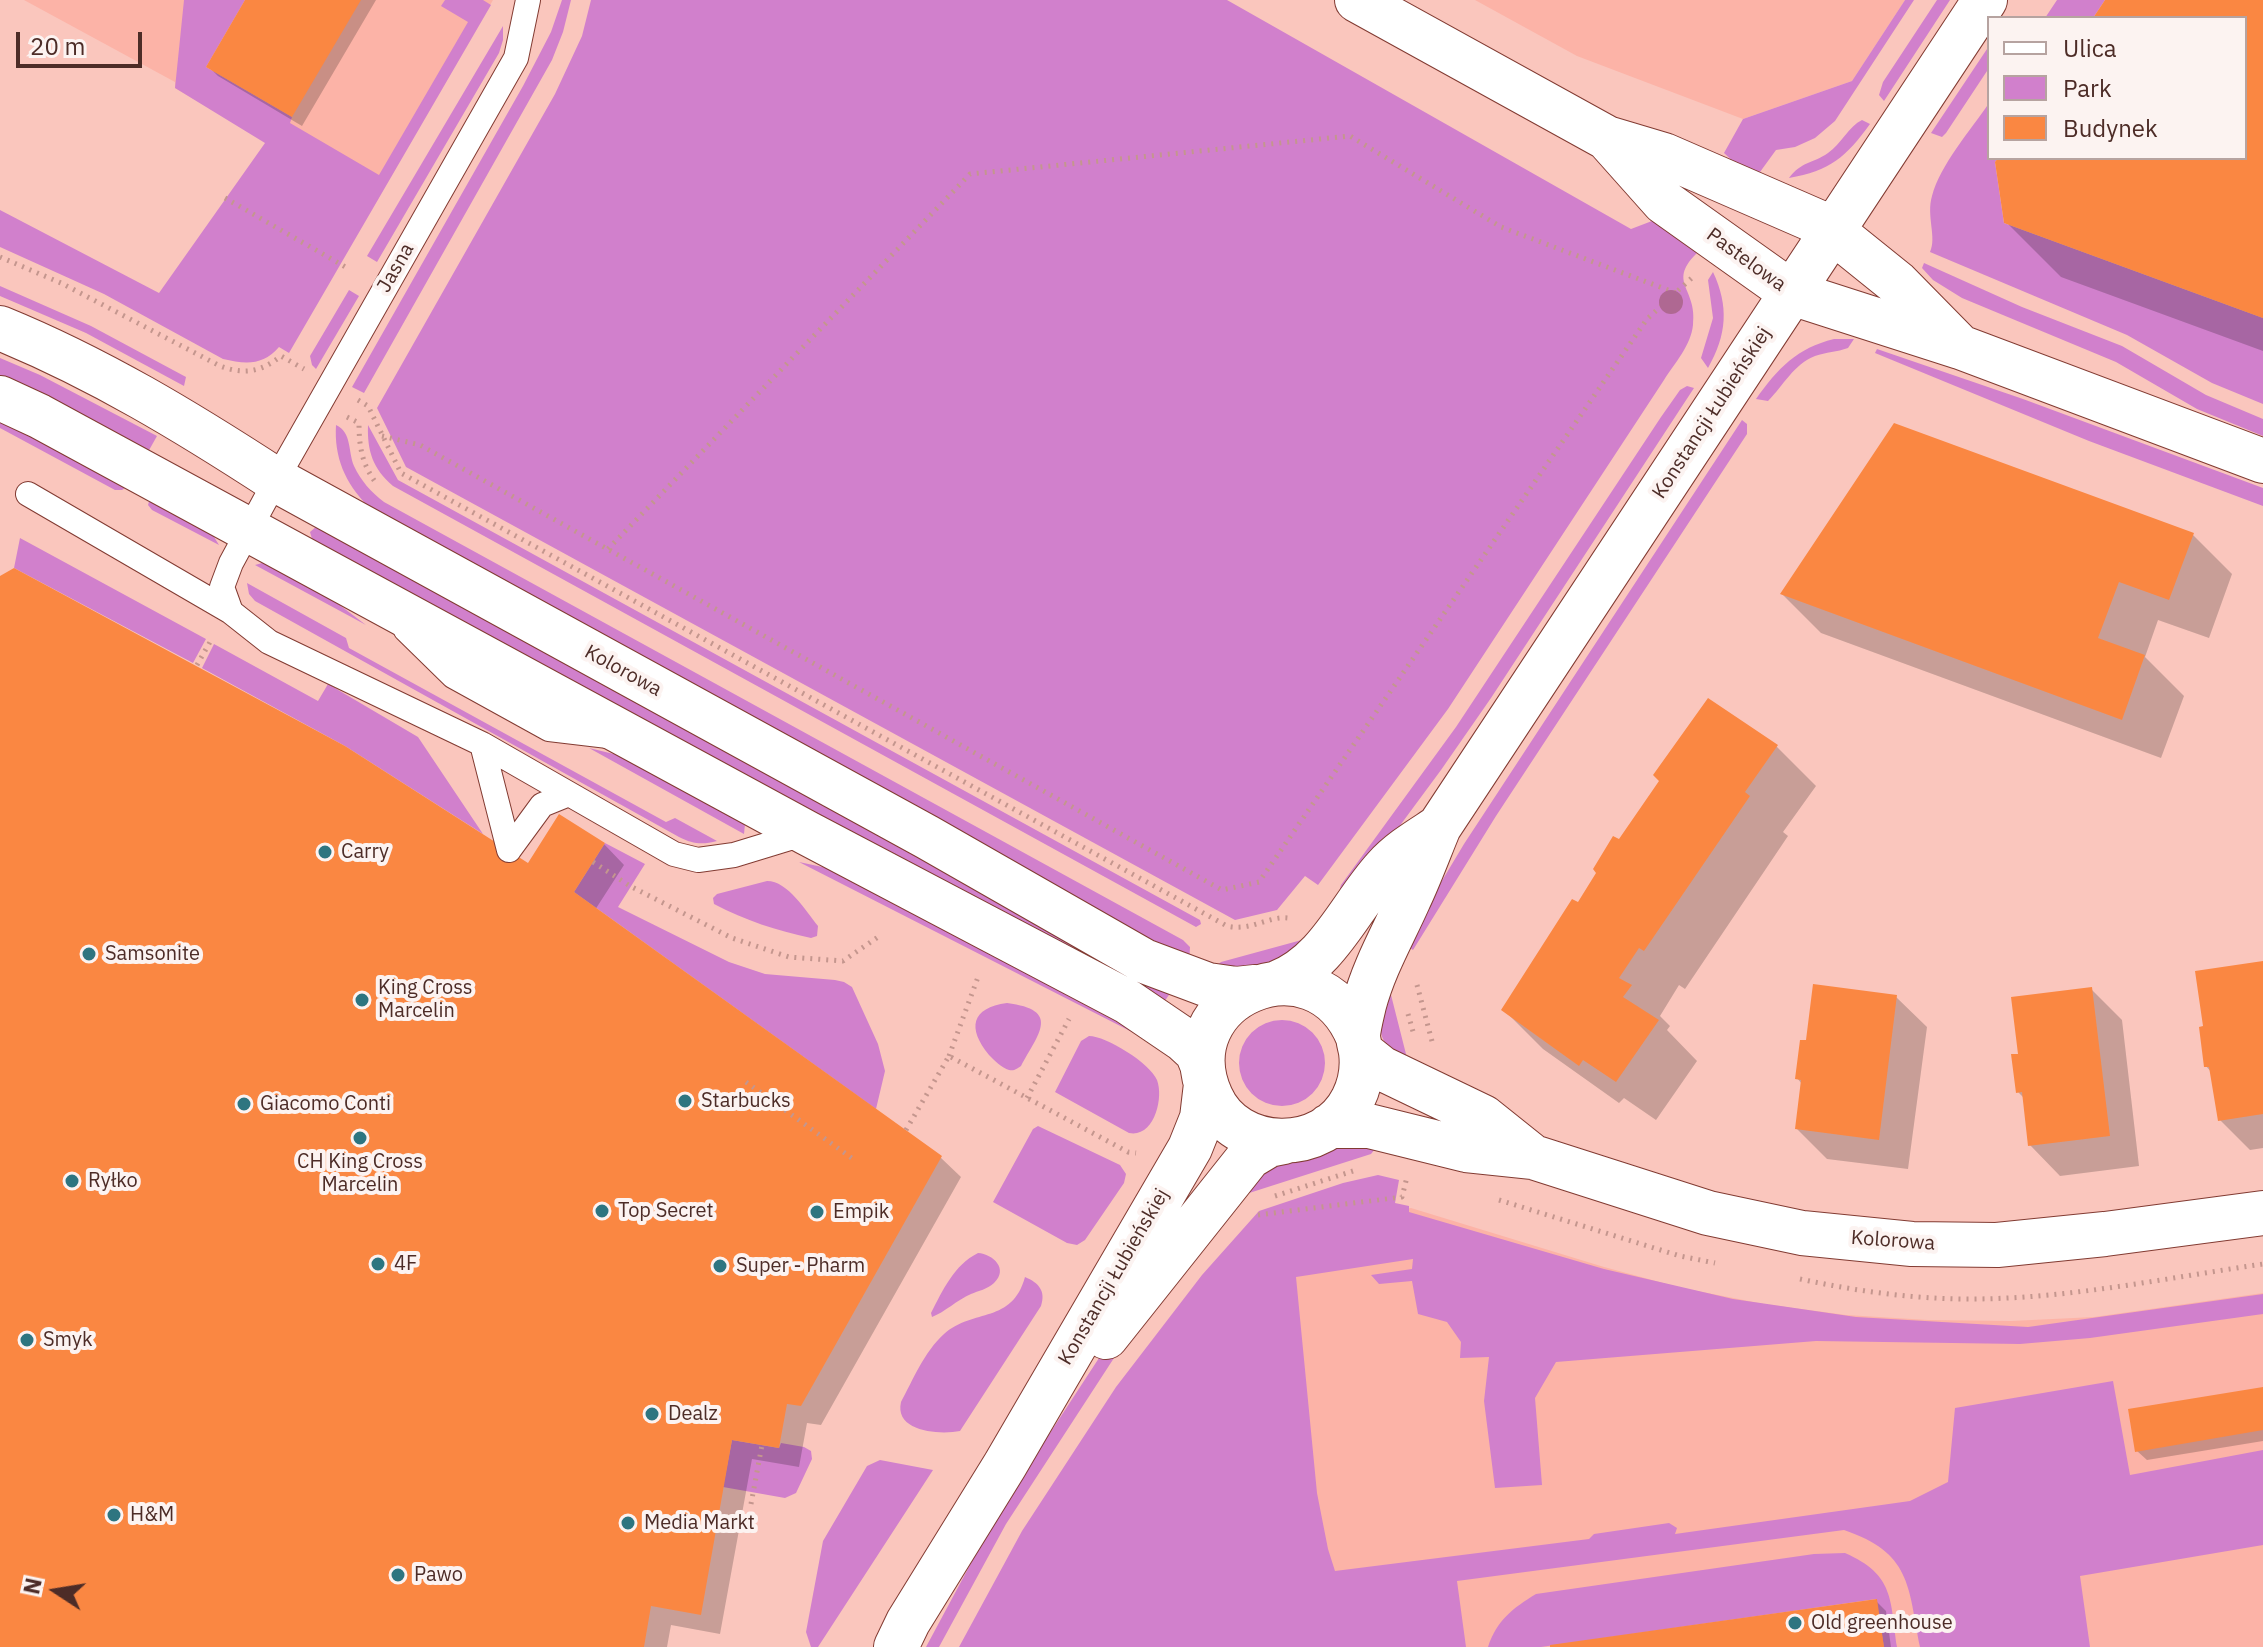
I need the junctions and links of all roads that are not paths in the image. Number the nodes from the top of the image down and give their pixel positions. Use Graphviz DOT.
graph roads {
  1 [pos="528,0"];
  2 [pos="1357,0"];
  3 [pos="1985,0"];
  4 [pos="1607,138"];
  5 [pos="1833,231"];
  6 [pos="1792,293"];
  7 [pos="0,328"];
  8 [pos="1960,347"];
  9 [pos="0,398"];
  10 [pos="2263,461"];
  11 [pos="276,480"];
  12 [pos="28,494"];
  13 [pos="249,530"];
  14 [pos="231,612"];
  15 [pos="482,744"];
  16 [pos="569,794"];
  17 [pos="1439,827"];
  18 [pos="807,833"];
  19 [pos="1266,985"];
  20 [pos="1359,1045"];
  21 [pos="1204,1075"];
  22 [pos="1329,1126"];
  23 [pos="1284,1142"];
  24 [pos="1533,1157"];
  25 [pos="2263,1213"];
  26 [pos="1005,1465"];
  27 [pos="896,1647"];
  1 -- 11 [label="lane, Jasna"];
  2 -- 4 [label="street, Pastelowa"];
  3 -- 5 [label="street, Konstancji Łubieńskiej"];
  4 -- 5 [label="street, Pastelowa"];
  4 -- 6 [label="street, Pastelowa"];
  5 -- 6 [label="street, Konstancji Łubieńskiej"];
  5 -- 8 [label="street, Pastelowa"];
  6 -- 8 [label="street, Pastelowa"];
  6 -- 17 [label="street, Konstancji Łubieńskiej"];
  7 -- 11 [label="street, Kolorowa"];
  8 -- 10 [label="street, Pastelowa"];
  9 -- 13 [label="street"];
  11 -- 13 [label="lane, Jasna"];
  11 -- 19 [label="street, Kolorowa"];
  12 -- 14 [label="lane"];
  13 -- 14 [label="lane, Jasna"];
  13 -- 18 [label="street"];
  14 -- 15 [label="lane"];
  15 -- 16 [label="lane"];
  15 -- 16 [label="lane"];
  16 -- 18 [label="lane"];
  17 -- 19 [label="street, Konstancji Łubieńskiej"];
  17 -- 20 [label="street, Konstancji Łubieńskiej"];
  18 -- 21 [label="street"];
  19 -- 20 [label="street"];
  19 -- 21 [label="street"];
  20 -- 22 [label="street"];
  20 -- 24 [label="street, Kolorowa"];
  21 -- 23 [label="street"];
  21 -- 26 [label="street, Konstancji Łubieńskiej"];
  22 -- 23 [label="street"];
  22 -- 24 [label="street, Kolorowa"];
  23 -- 26 [label="street, Konstancji Łubieńskiej"];
  24 -- 25 [label="street, Kolorowa"];
  26 -- 27 [label="street, Konstancji Łubieńskiej"];
}
